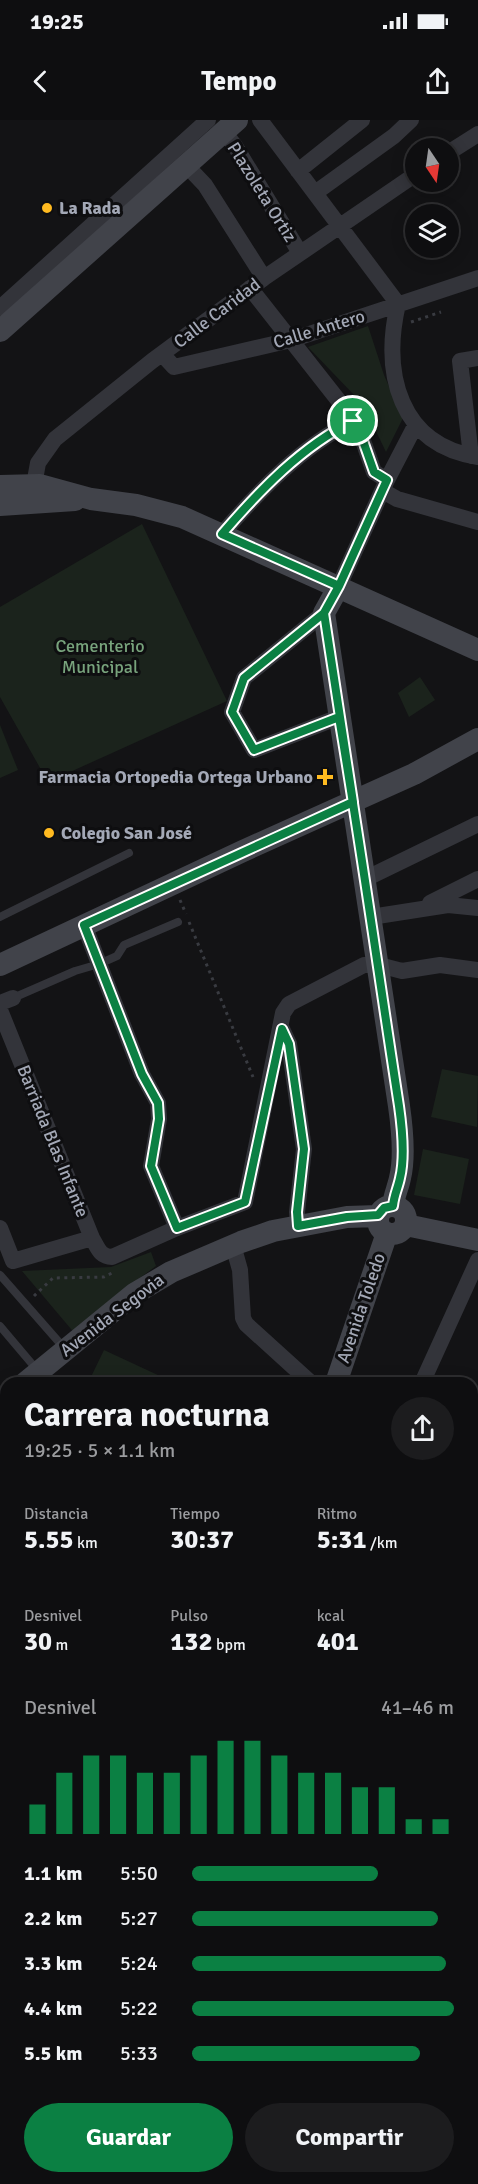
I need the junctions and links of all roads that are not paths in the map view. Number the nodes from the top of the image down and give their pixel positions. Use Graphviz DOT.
graph roads {
  1 [pos="260,120"];
  2 [pos="362,120"];
  3 [pos="411,120"];
  4 [pos="223,124"];
  5 [pos="478,134"];
  6 [pos="459,146"];
  7 [pos="186,165"];
  8 [pos="298,171"];
  9 [pos="405,181"];
  10 [pos="315,193"];
  11 [pos="339,226"];
  12 [pos="295,256"];
  13 [pos="478,278"];
  14 [pos="257,283"];
  15 [pos="398,304"];
  16 [pos="0,308"];
  17 [pos="0,331"];
  18 [pos="291,340"];
  19 [pos="162,354"];
  20 [pos="478,358"];
  21 [pos="353,421"];
  22 [pos="415,426"];
  23 [pos="474,457"];
  24 [pos="22,481"];
  25 [pos="385,485"];
  26 [pos="0,498"];
  27 [pos="91,498"];
  28 [pos="0,505"];
  29 [pos="478,522"];
  30 [pos="222,534"];
  31 [pos="339,586"];
  32 [pos="324,613"];
  33 [pos="478,650"];
  34 [pos="339,717"];
  35 [pos="478,739"];
  36 [pos="353,802"];
  37 [pos="478,824"];
  38 [pos="129,853"];
  39 [pos="365,879"];
  40 [pos="478,879"];
  41 [pos="478,908"];
  42 [pos="414,910"];
  43 [pos="0,917"];
  44 [pos="371,917"];
  45 [pos="178,922"];
  46 [pos="84,925"];
  47 [pos="99,964"];
  48 [pos="0,965"];
  49 [pos="379,965"];
  50 [pos="478,970"];
  51 [pos="6,1000"];
  52 [pos="0,1010"];
  53 [pos="282,1029"];
  54 [pos="391,1220"];
  55 [pos="298,1226"];
  56 [pos="0,1228"];
  57 [pos="177,1228"];
  58 [pos="92,1238"];
  59 [pos="478,1240"];
  60 [pos="233,1245"];
  61 [pos="478,1260"];
  62 [pos="0,1275"];
  63 [pos="0,1326"];
  64 [pos="65,1350"];
  65 [pos="32,1377"];
  66 [pos="304,1377"];
  67 [pos="338,1377"];
  68 [pos="425,1377"];
  1 -- 8 [label="street, Plazoleta Ortiz"];
  2 -- 8 [label="street"];
  3 -- 10 [label="street"];
  4 -- 7 [label="street"];
  4 -- 12 [label="street, Plazoleta Ortiz"];
  4 -- 16 [label="street"];
  5 -- 6 [label="street"];
  7 -- 14 [label="street"];
  7 -- 17 [label="street"];
  8 -- 10 [label="street, Plazoleta Ortiz"];
  9 -- 11 [label="street, Calle Caridad"];
  10 -- 11 [label="street, Plazoleta Ortiz"];
  11 -- 12 [label="street, Calle Caridad"];
  11 -- 15 [label="street, Plazoleta Ortiz"];
  12 -- 14 [label="street, Calle Caridad"];
  13 -- 15 [label="street, Calle Antero"];
  14 -- 18 [label="street"];
  14 -- 19 [label="street, Calle Caridad"];
  15 -- 18 [label="street, Calle Antero"];
  15 -- 22 [label="street"];
  18 -- 19 [label="street, Calle Antero"];
  18 -- 21 [label="street"];
  19 -- 24 [label="street, Calle Caridad"];
  20 -- 23 [label="street"];
  21 -- 25 [label="street"];
  21 -- 30 [label="street"];
  22 -- 23 [label="street"];
  22 -- 25 [label="street"];
  24 -- 26 [label="street"];
  24 -- 27 [label="street"];
  25 -- 29 [label="street"];
  25 -- 31 [label="street"];
  27 -- 28 [label="street"];
  27 -- 30 [label="street"];
  30 -- 31 [label="street"];
  31 -- 32 [label="street"];
  31 -- 33 [label="street"];
  32 -- 34 [label="street, Avenida Toledo"];
  32 -- 34 [label="street"];
  34 -- 36 [label="street, Avenida Toledo"];
  35 -- 36 [label="street"];
  36 -- 39 [label="street, Avenida Toledo"];
  36 -- 46 [label="street"];
  37 -- 39 [label="street"];
  38 -- 43 [label="lane"];
  39 -- 44 [label="street, Avenida Toledo"];
  40 -- 42 [label="street"];
  41 -- 42 [label="street"];
  42 -- 44 [label="street"];
  44 -- 49 [label="street, Avenida Toledo"];
  45 -- 47 [label="lane"];
  46 -- 47 [label="street"];
  46 -- 48 [label="street"];
  47 -- 51 [label="lane"];
  47 -- 57 [label="street"];
  49 -- 50 [label="street"];
  49 -- 53 [label="street"];
  49 -- 54 [label="street, Avenida Toledo"];
  52 -- 58 [label="street, Barriada Blas Infante"];
  53 -- 55 [label="street"];
  53 -- 57 [label="street, Barriada Blas Infante"];
  54 -- 55 [label="street, Avenida Segovia"];
  54 -- 59 [label="street, Avenida Segovia"];
  54 -- 67 [label="street, Avenida Toledo"];
  55 -- 60 [label="street, Avenida Segovia"];
  56 -- 58 [label="street, Barriada Blas Infante"];
  57 -- 58 [label="street, Barriada Blas Infante"];
  60 -- 64 [label="street, Avenida Segovia"];
  60 -- 66 [label="street"];
  61 -- 68 [label="street"];
  62 -- 64 [label="lane"];
  63 -- 65 [label="lane"];
  64 -- 65 [label="street, Avenida Segovia"];
}
